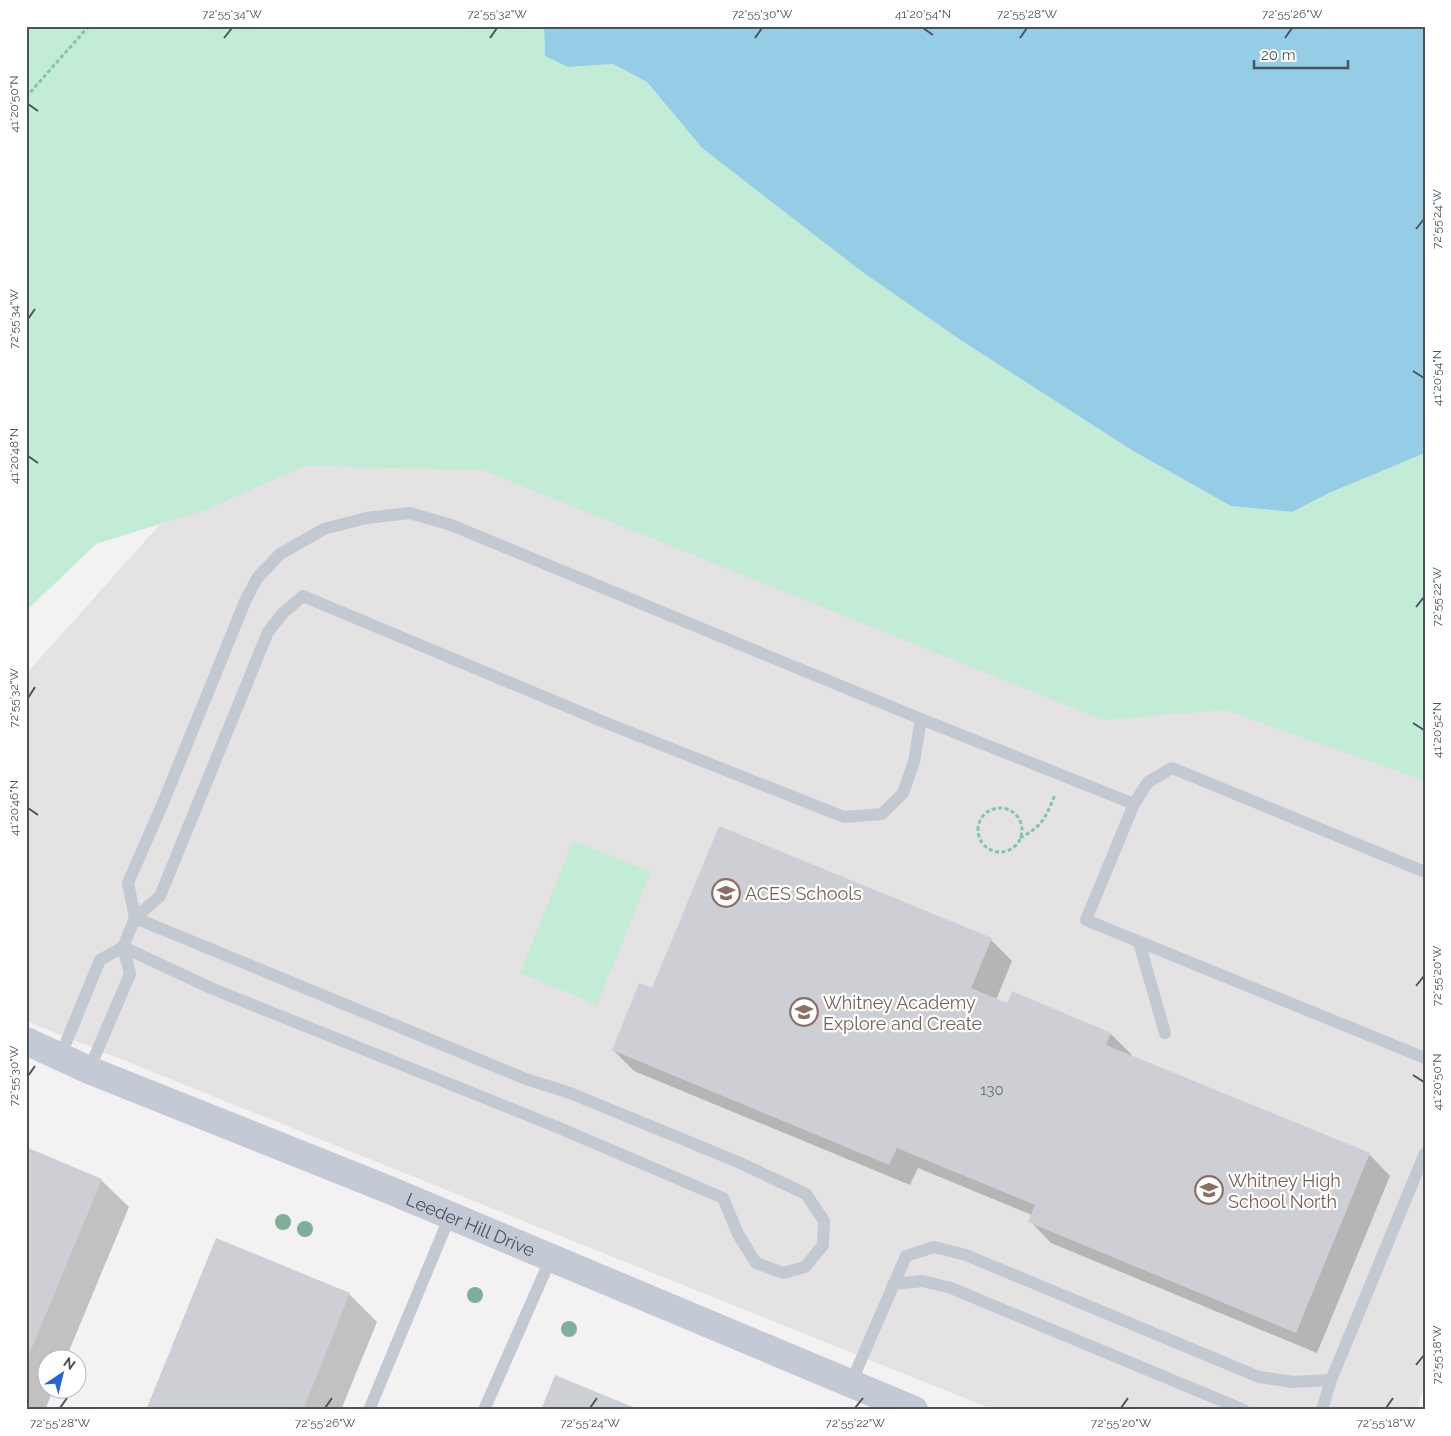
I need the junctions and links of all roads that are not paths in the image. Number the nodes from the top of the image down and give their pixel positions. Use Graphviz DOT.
graph roads {
  1 [pos="920,719"];
  2 [pos="1134,804"];
  3 [pos="1425,872"];
  4 [pos="135,918"];
  5 [pos="1139,942"];
  6 [pos="123,947"];
  7 [pos="1164,1033"];
  8 [pos="26,1041"];
  9 [pos="60,1057"];
  10 [pos="1425,1058"];
  11 [pos="89,1070"];
  12 [pos="1425,1153"];
  13 [pos="450,1216"];
  14 [pos="551,1258"];
  15 [pos="893,1284"];
  16 [pos="1331,1380"];
  17 [pos="851,1383"];
  18 [pos="369,1410"];
  19 [pos="484,1410"];
  20 [pos="914,1410"];
  21 [pos="1244,1410"];
  22 [pos="1322,1410"];
  1 -- 2 [label="lane"];
  1 -- 4 [label="lane"];
  1 -- 4 [label="lane"];
  2 -- 3 [label="lane"];
  2 -- 5 [label="lane"];
  4 -- 6 [label="lane"];
  4 -- 6 [label="lane"];
  5 -- 7 [label="lane"];
  5 -- 10 [label="lane"];
  6 -- 9 [label="lane"];
  6 -- 11 [label="lane"];
  8 -- 9 [label="street, Leeder Hill Drive"];
  9 -- 11 [label="street, Leeder Hill Drive"];
  11 -- 13 [label="street, Leeder Hill Drive"];
  12 -- 16 [label="lane"];
  13 -- 14 [label="street, Leeder Hill Drive"];
  13 -- 18 [label="lane"];
  14 -- 17 [label="street, Leeder Hill Drive"];
  14 -- 19 [label="lane"];
  15 -- 16 [label="lane"];
  15 -- 17 [label="lane"];
  15 -- 21 [label="lane"];
  16 -- 22 [label="lane"];
  17 -- 20 [label="street, Leeder Hill Drive"];
}
